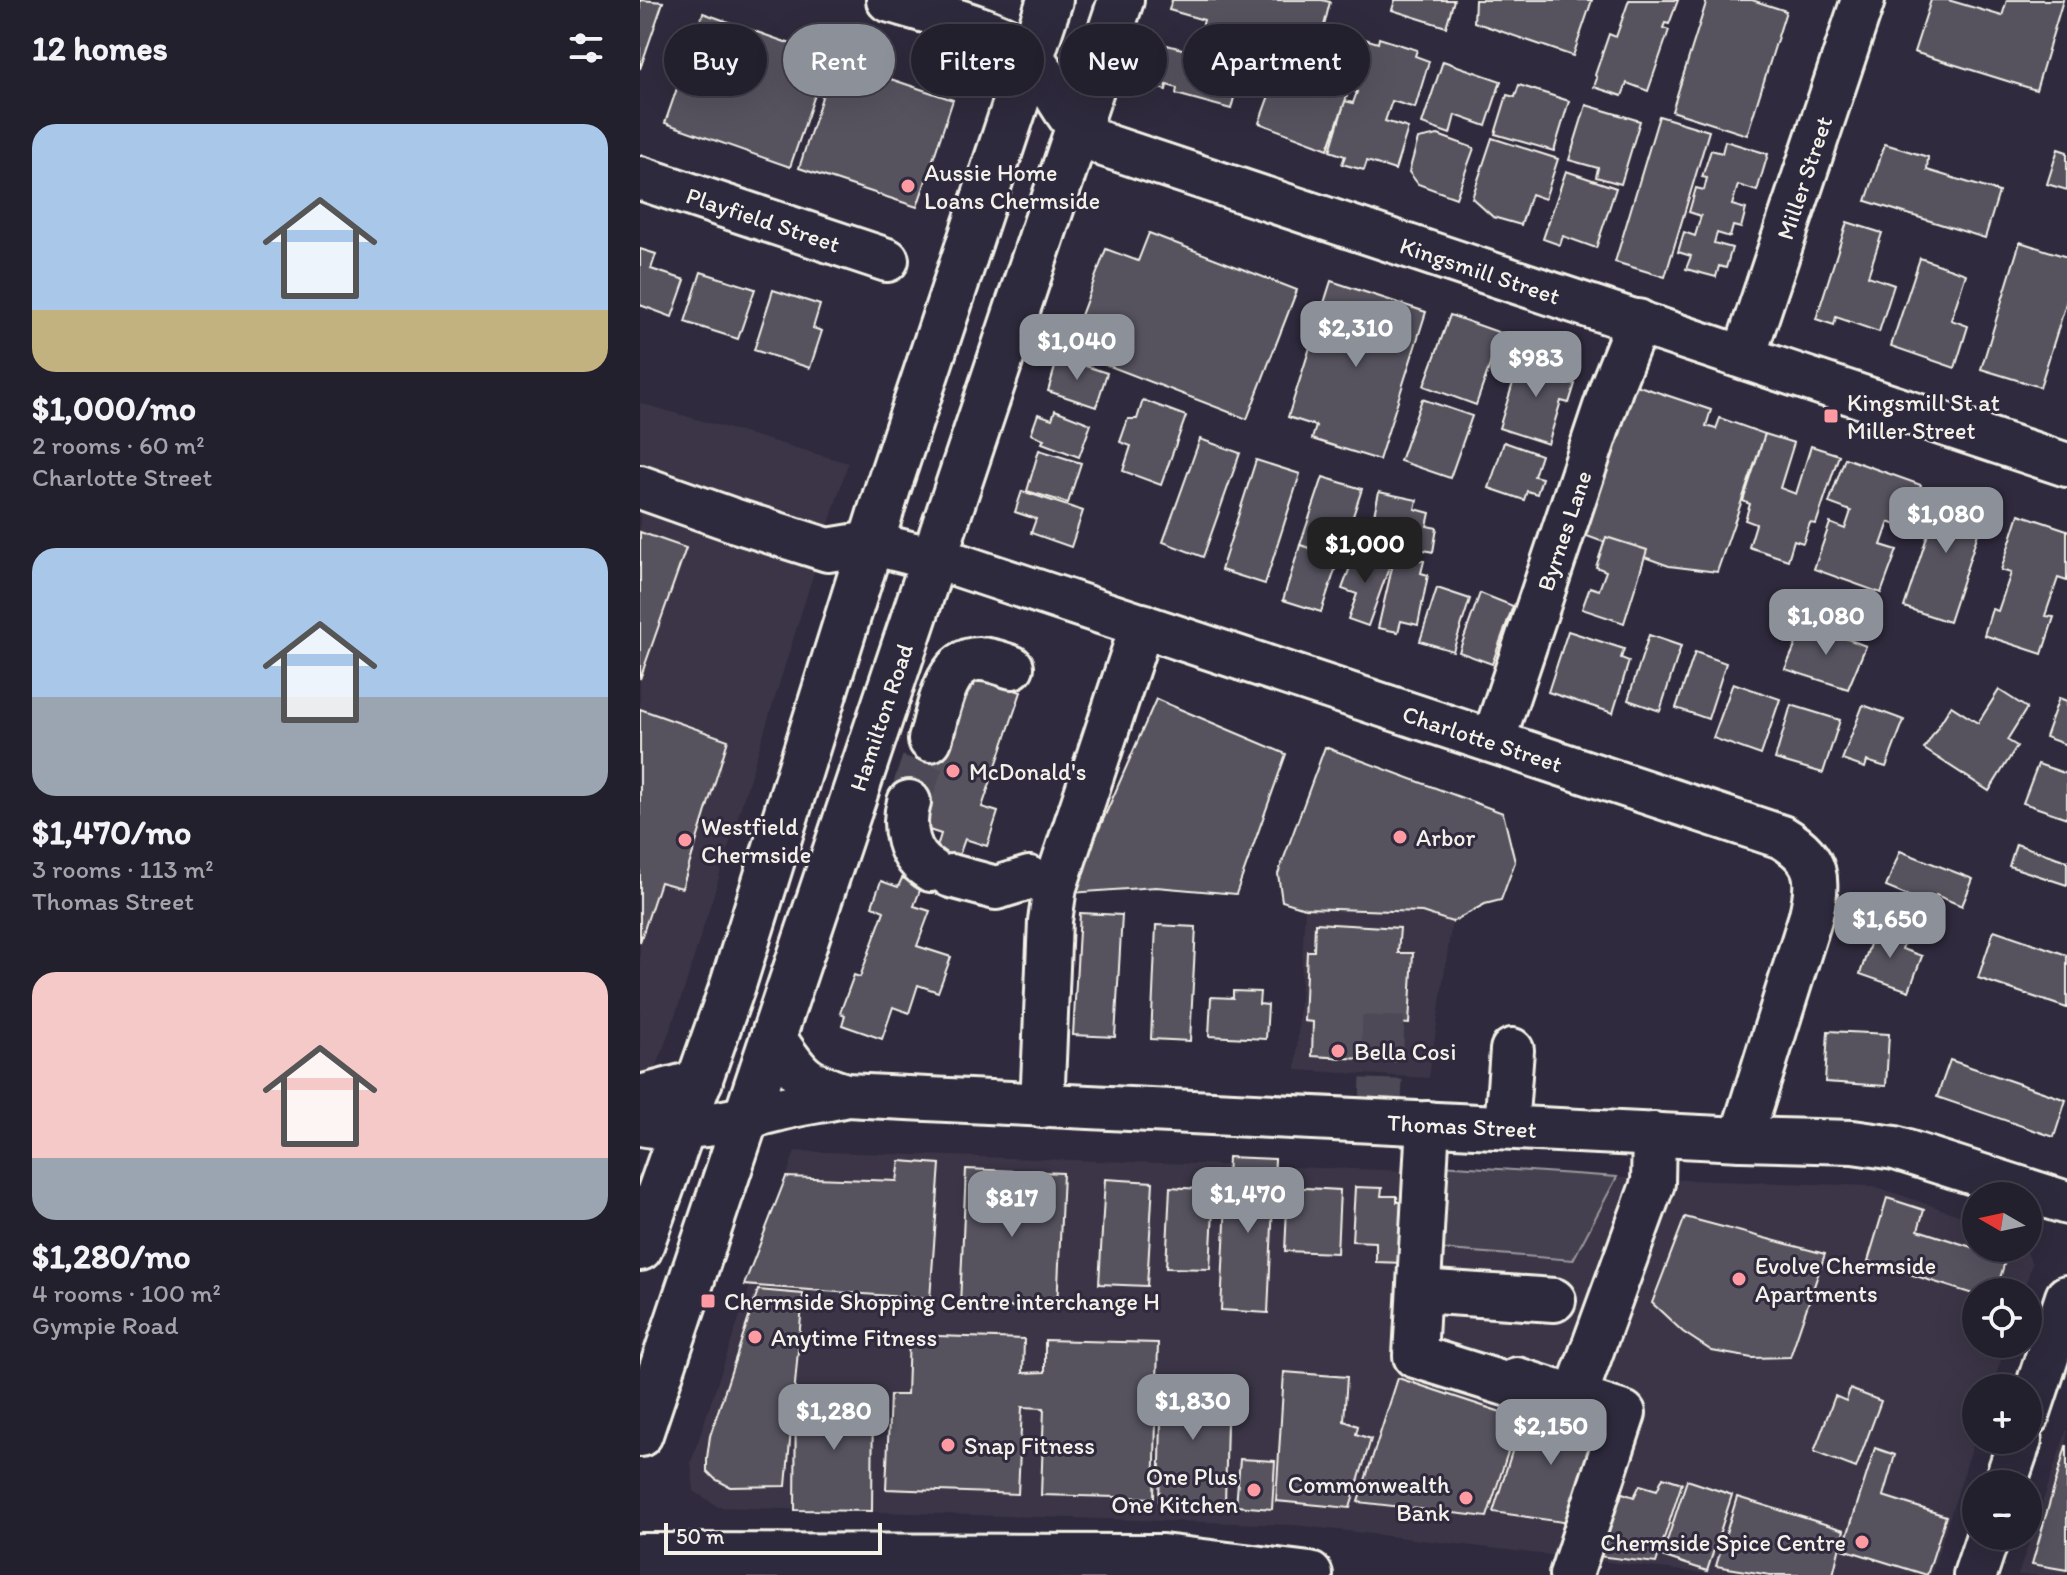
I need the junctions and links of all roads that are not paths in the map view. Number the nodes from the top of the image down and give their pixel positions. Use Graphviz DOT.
graph roads {
  1 [pos="888,0"];
  2 [pos="1050,0"];
  3 [pos="1121,0"];
  4 [pos="1863,0"];
  5 [pos="962,24"];
  6 [pos="1042,24"];
  7 [pos="1044,78"];
  8 [pos="1018,96"];
  9 [pos="1078,129"];
  10 [pos="640,178"];
  11 [pos="887,260"];
  12 [pos="1638,321"];
  13 [pos="1744,356"];
  14 [pos="2067,465"];
  15 [pos="640,487"];
  16 [pos="870,543"];
  17 [pos="933,559"];
  18 [pos="1142,625"];
  19 [pos="1012,667"];
  20 [pos="930,740"];
  21 [pos="1493,741"];
  22 [pos="932,849"];
  23 [pos="1015,874"];
  24 [pos="773,1036"];
  25 [pos="1512,1050"];
  26 [pos="701,1081"];
  27 [pos="846,1095"];
  28 [pos="640,1097"];
  29 [pos="1042,1106"];
  30 [pos="744,1120"];
  31 [pos="1428,1123"];
  32 [pos="640,1124"];
  33 [pos="1506,1127"];
  34 [pos="683,1128"];
  35 [pos="1654,1134"];
  36 [pos="1741,1139"];
  37 [pos="2067,1203"];
  38 [pos="640,1248"];
  39 [pos="1419,1291"];
  40 [pos="2067,1297"];
  41 [pos="1554,1300"];
  42 [pos="2042,1374"];
  43 [pos="1575,1397"];
  44 [pos="640,1434"];
  45 [pos="1983,1550"];
  46 [pos="640,1556"];
  47 [pos="1310,1575"];
  48 [pos="1571,1575"];
  49 [pos="1975,1575"];
  1 -- 5 [label="street"];
  2 -- 6 [label="main road"];
  3 -- 9 [label="main road, Hamilton Road"];
  4 -- 13 [label="street, Miller Street"];
  7 -- 9 [label="street"];
  8 -- 16 [label="main road"];
  9 -- 12 [label="street, Kingsmill Street"];
  9 -- 17 [label="main road, Hamilton Road"];
  10 -- 11 [label="street, Playfield Street"];
  12 -- 13 [label="street, Kingsmill Street"];
  12 -- 21 [label="street, Byrnes Lane"];
  13 -- 14 [label="street, Kingsmill Street"];
  15 -- 16 [label="street"];
  16 -- 17 [label="street, Charlotte Street"];
  16 -- 26 [label="main road"];
  17 -- 18 [label="street, Charlotte Street"];
  17 -- 24 [label="main road, Hamilton Road"];
  18 -- 21 [label="street, Charlotte Street"];
  18 -- 29 [label="street"];
  19 -- 20 [label="street"];
  21 -- 36 [label="street, Charlotte Street"];
  22 -- 23 [label="street"];
  24 -- 27 [label="street, Thomas Street"];
  24 -- 30 [label="main road, Hamilton Road"];
  25 -- 33 [label="street"];
  26 -- 28 [label="street"];
  26 -- 34 [label="main road"];
  27 -- 29 [label="street, Thomas Street"];
  27 -- 30 [label="street, Thomas Street"];
  29 -- 31 [label="street, Thomas Street"];
  30 -- 34 [label="street, Thomas Street"];
  30 -- 44 [label="main road, Hamilton Road"];
  31 -- 33 [label="street, Thomas Street"];
  31 -- 39 [label="street"];
  32 -- 34 [label="street, Thomas Street"];
  33 -- 35 [label="street, Thomas Street"];
  34 -- 38 [label="main road"];
  35 -- 36 [label="street, Thomas Street"];
  35 -- 43 [label="street"];
  36 -- 37 [label="street, Thomas Street"];
  39 -- 41 [label="street"];
  39 -- 43 [label="street"];
  40 -- 42 [label="street"];
  43 -- 48 [label="street"];
  45 -- 49 [label="street"];
  46 -- 47 [label="main road"];
}
